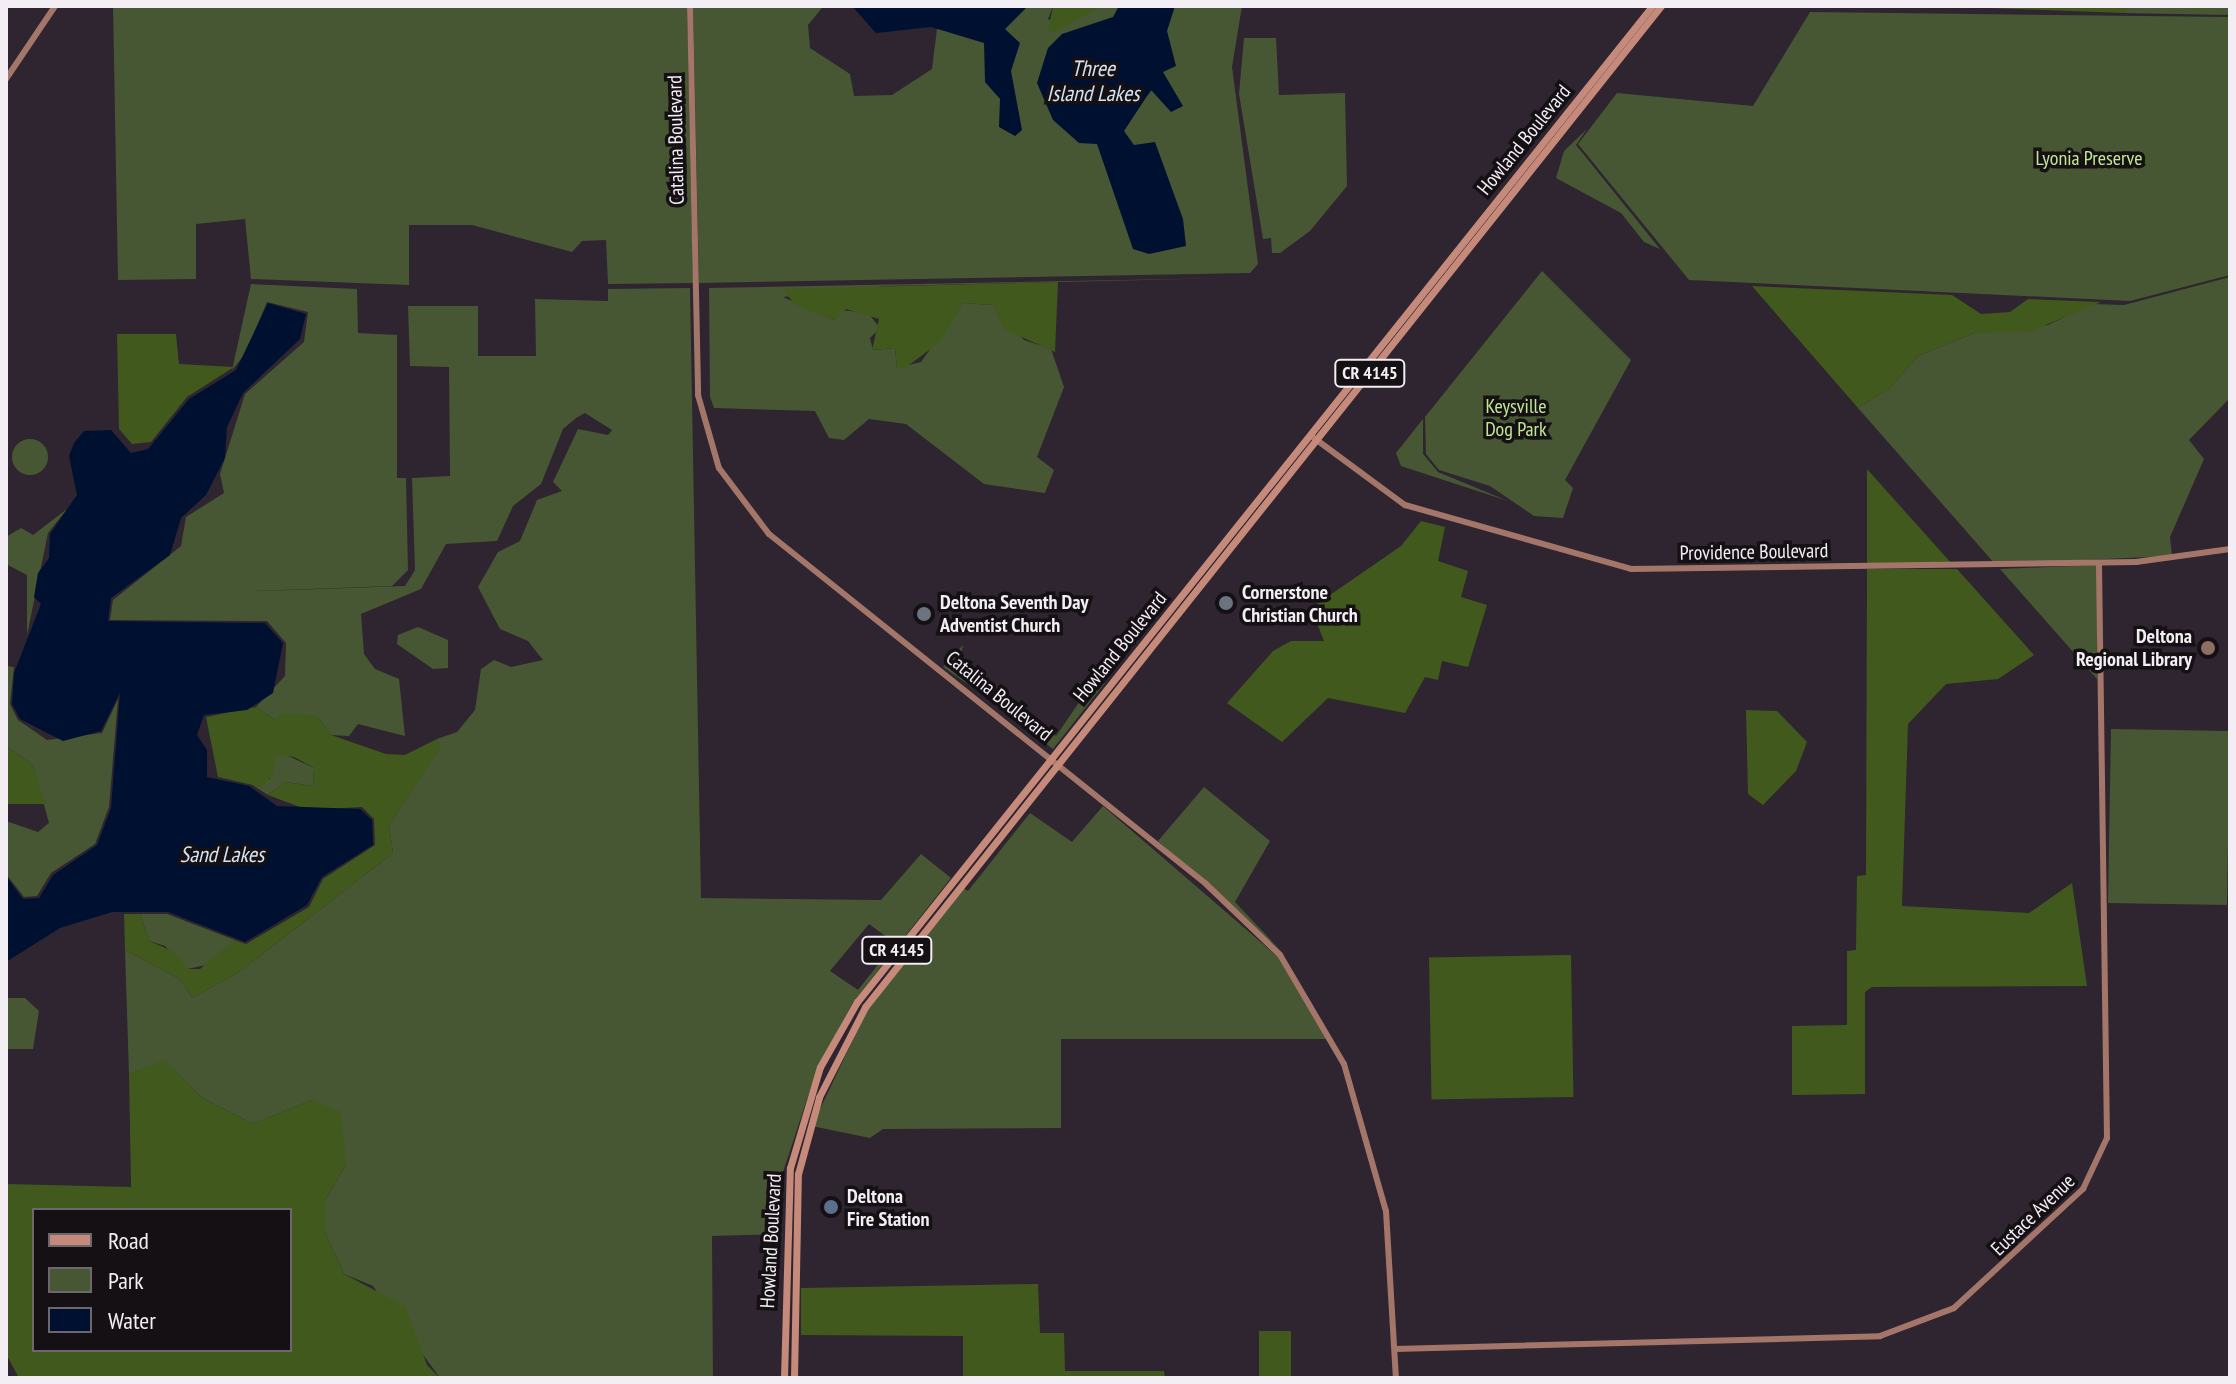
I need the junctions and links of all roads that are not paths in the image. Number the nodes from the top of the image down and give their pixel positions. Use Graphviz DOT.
graph roads {
  1 [pos="55,6"];
  2 [pos="690,6"];
  3 [pos="1652,6"];
  4 [pos="1661,6"];
  5 [pos="6,79"];
  6 [pos="1312,437"];
  7 [pos="2230,549"];
  8 [pos="2099,563"];
  9 [pos="1051,759"];
  10 [pos="1059,765"];
  11 [pos="1395,1349"];
  12 [pos="784,1378"];
  13 [pos="794,1378"];
  14 [pos="1396,1378"];
  1 -- 5 [label="street"];
  2 -- 9 [label="street, Catalina Boulevard"];
  3 -- 6 [label="main road, Howland Boulevard / CR 4145"];
  4 -- 6 [label="main road, Howland Boulevard / CR 4145"];
  6 -- 8 [label="street, Providence Boulevard"];
  6 -- 9 [label="main road, Howland Boulevard / CR 4145"];
  6 -- 10 [label="main road, Howland Boulevard / CR 4145"];
  7 -- 8 [label="street, Providence Boulevard"];
  8 -- 11 [label="street, Eustace Avenue"];
  9 -- 10 [label="street, Catalina Boulevard"];
  9 -- 12 [label="main road, Howland Boulevard / CR 4145"];
  10 -- 11 [label="street, Catalina Boulevard"];
  10 -- 13 [label="main road, Howland Boulevard / CR 4145"];
  11 -- 14 [label="street, Catalina Boulevard"];
}
